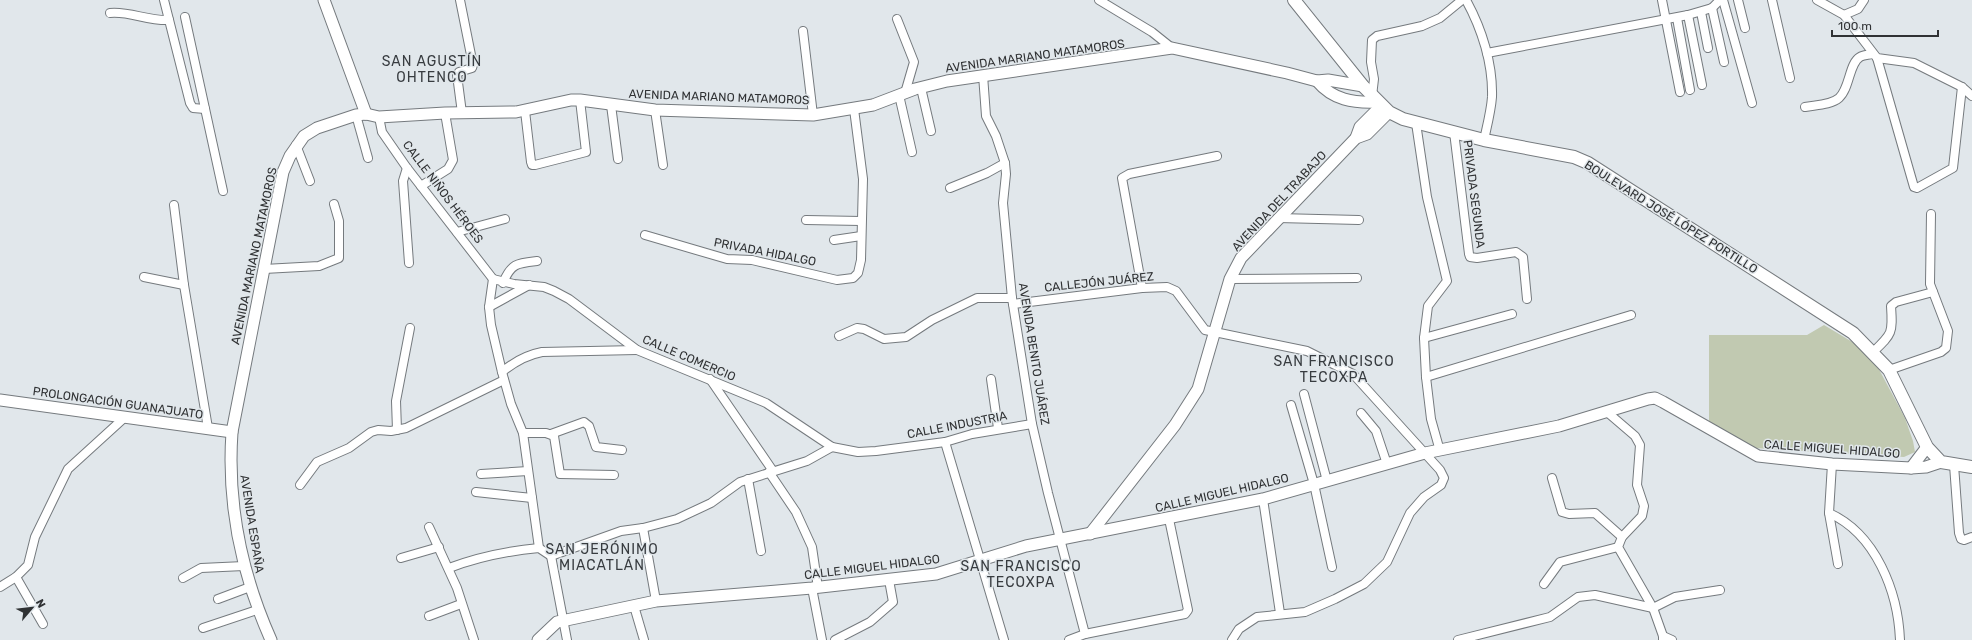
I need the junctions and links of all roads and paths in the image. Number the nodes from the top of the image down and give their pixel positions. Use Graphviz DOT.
graph roads {
  1 [pos="164,0"];
  2 [pos="324,0"];
  3 [pos="460,0"];
  4 [pos="1099,0"];
  5 [pos="1294,0"];
  6 [pos="1462,0"];
  7 [pos="1466,0"];
  8 [pos="1662,0"];
  9 [pos="1721,0"];
  10 [pos="1738,0"];
  11 [pos="1772,0"];
  12 [pos="1817,0"];
  13 [pos="1864,0"];
  14 [pos="1712,8"];
  15 [pos="1701,12"];
  16 [pos="110,13"];
  17 [pos="1844,15"];
  18 [pos="1688,16"];
  19 [pos="185,17"];
  20 [pos="1677,18"];
  21 [pos="897,19"];
  22 [pos="169,20"];
  23 [pos="1665,20"];
  24 [pos="1745,28"];
  25 [pos="803,31"];
  26 [pos="1172,48"];
  27 [pos="1708,48"];
  28 [pos="1487,53"];
  29 [pos="1874,56"];
  30 [pos="1724,62"];
  31 [pos="983,75"];
  32 [pos="1790,78"];
  33 [pos="1316,81"];
  34 [pos="1702,85"];
  35 [pos="1363,86"];
  36 [pos="1962,87"];
  37 [pos="921,88"];
  38 [pos="1690,90"];
  39 [pos="1680,92"];
  40 [pos="902,94"];
  41 [pos="1972,96"];
  42 [pos="580,100"];
  43 [pos="1752,103"];
  44 [pos="1380,104"];
  45 [pos="611,105"];
  46 [pos="1805,107"];
  47 [pos="205,109"];
  48 [pos="854,109"];
  49 [pos="655,110"];
  50 [pos="525,111"];
  51 [pos="445,113"];
  52 [pos="462,113"];
  53 [pos="361,114"];
  54 [pos="813,114"];
  55 [pos="379,117"];
  56 [pos="1416,123"];
  57 [pos="931,131"];
  58 [pos="1454,132"];
  59 [pos="1484,140"];
  60 [pos="296,145"];
  61 [pos="912,152"];
  62 [pos="1217,156"];
  63 [pos="368,158"];
  64 [pos="618,159"];
  65 [pos="1005,163"];
  66 [pos="663,165"];
  67 [pos="407,168"];
  68 [pos="310,181"];
  69 [pos="421,186"];
  70 [pos="950,188"];
  71 [pos="223,191"];
  72 [pos="334,204"];
  73 [pos="174,205"];
  74 [pos="1930,214"];
  75 [pos="1278,218"];
  76 [pos="505,219"];
  77 [pos="806,220"];
  78 [pos="1359,220"];
  79 [pos="861,221"];
  80 [pos="457,232"];
  81 [pos="645,235"];
  82 [pos="861,236"];
  83 [pos="834,240"];
  84 [pos="538,261"];
  85 [pos="409,263"];
  86 [pos="264,268"];
  87 [pos="144,277"];
  88 [pos="1357,278"];
  89 [pos="493,279"];
  90 [pos="1230,279"];
  91 [pos="504,283"];
  92 [pos="184,285"];
  93 [pos="528,285"];
  94 [pos="1142,288"];
  95 [pos="1933,292"];
  96 [pos="1527,299"];
  97 [pos="1012,301"];
  98 [pos="489,307"];
  99 [pos="1512,314"];
  100 [pos="1631,315"];
  101 [pos="410,328"];
  102 [pos="1214,333"];
  103 [pos="840,336"];
  104 [pos="1424,338"];
  105 [pos="636,350"];
  106 [pos="1872,353"];
  107 [pos="1889,370"];
  108 [pos="503,376"];
  109 [pos="1426,377"];
  110 [pos="710,379"];
  111 [pos="991,379"];
  112 [pos="1304,394"];
  113 [pos="0,400"];
  114 [pos="1291,405"];
  115 [pos="1607,412"];
  116 [pos="1361,413"];
  117 [pos="124,418"];
  118 [pos="1032,424"];
  119 [pos="208,428"];
  120 [pos="998,428"];
  121 [pos="397,430"];
  122 [pos="232,432"];
  123 [pos="523,433"];
  124 [pos="551,434"];
  125 [pos="945,442"];
  126 [pos="832,447"];
  127 [pos="1927,447"];
  128 [pos="622,450"];
  129 [pos="1440,451"];
  130 [pos="1425,453"];
  131 [pos="1941,462"];
  132 [pos="1387,464"];
  133 [pos="1832,464"];
  134 [pos="1954,465"];
  135 [pos="1972,467"];
  136 [pos="1911,468"];
  137 [pos="528,471"];
  138 [pos="771,471"];
  139 [pos="481,474"];
  140 [pos="614,475"];
  141 [pos="1552,478"];
  142 [pos="748,479"];
  143 [pos="1327,481"];
  144 [pos="1314,484"];
  145 [pos="300,485"];
  146 [pos="476,492"];
  147 [pos="532,498"];
  148 [pos="1263,499"];
  149 [pos="1829,513"];
  150 [pos="1169,519"];
  151 [pos="429,527"];
  152 [pos="643,528"];
  153 [pos="1090,534"];
  154 [pos="1622,537"];
  155 [pos="1972,537"];
  156 [pos="1059,540"];
  157 [pos="438,547"];
  158 [pos="1618,547"];
  159 [pos="538,548"];
  160 [pos="761,550"];
  161 [pos="551,556"];
  162 [pos="401,558"];
  163 [pos="980,561"];
  164 [pos="1838,564"];
  165 [pos="244,566"];
  166 [pos="1332,567"];
  167 [pos="449,568"];
  168 [pos="16,577"];
  169 [pos="183,578"];
  170 [pos="889,580"];
  171 [pos="1544,584"];
  172 [pos="0,587"];
  173 [pos="250,587"];
  174 [pos="815,588"];
  175 [pos="1720,590"];
  176 [pos="218,598"];
  177 [pos="656,601"];
  178 [pos="462,604"];
  179 [pos="634,606"];
  180 [pos="1653,608"];
  181 [pos="257,610"];
  182 [pos="1280,613"];
  183 [pos="429,616"];
  184 [pos="562,621"];
  185 [pos="44,624"];
  186 [pos="202,628"];
  187 [pos="1080,637"];
  188 [pos="1663,638"];
  189 [pos="271,640"];
  190 [pos="474,640"];
  191 [pos="538,640"];
  192 [pos="567,640"];
  193 [pos="644,640"];
  194 [pos="822,640"];
  195 [pos="835,640"];
  196 [pos="1004,640"];
  197 [pos="1069,640"];
  198 [pos="1232,640"];
  199 [pos="1458,640"];
  200 [pos="1672,640"];
  201 [pos="1900,640"];
  1 -- 22 [label="street"];
  2 -- 53 [label="street"];
  3 -- 52 [label="street"];
  4 -- 26 [label="street"];
  5 -- 35 [label="main road, BOULEVARD JOSÉ LÓPEZ PORTILLO"];
  6 -- 44 [label="street"];
  7 -- 28 [label="street"];
  8 -- 23 [label="street"];
  9 -- 14 [label="street"];
  9 -- 43 [label="street"];
  10 -- 24 [label="street"];
  11 -- 32 [label="street"];
  12 -- 17 [label="street"];
  13 -- 17 [label="street"];
  14 -- 15 [label="street"];
  14 -- 30 [label="street"];
  15 -- 18 [label="street"];
  15 -- 27 [label="street"];
  16 -- 22 [label="street"];
  17 -- 29 [label="street"];
  18 -- 20 [label="street"];
  18 -- 34 [label="street"];
  19 -- 47 [label="street"];
  20 -- 23 [label="street"];
  20 -- 38 [label="street"];
  21 -- 40 [label="street"];
  22 -- 47 [label="street"];
  23 -- 28 [label="street"];
  23 -- 39 [label="street"];
  25 -- 54 [label="street"];
  26 -- 31 [label="street, AVENIDA MARIANO MATAMOROS"];
  26 -- 33 [label="street, AVENIDA MARIANO MATAMOROS"];
  28 -- 59 [label="street"];
  29 -- 36 [label="street"];
  29 -- 36 [label="street"];
  29 -- 46 [label="street"];
  31 -- 37 [label="street, AVENIDA MARIANO MATAMOROS"];
  31 -- 65 [label="street, AVENIDA BENITO JUÁREZ"];
  33 -- 35 [label="street, AVENIDA MARIANO MATAMOROS"];
  33 -- 44 [label="street, AVENIDA MARIANO MATAMOROS"];
  35 -- 44 [label="main road, BOULEVARD JOSÉ LÓPEZ PORTILLO"];
  36 -- 41 [label="street"];
  37 -- 40 [label="street, AVENIDA MARIANO MATAMOROS"];
  37 -- 57 [label="street"];
  40 -- 48 [label="street, AVENIDA MARIANO MATAMOROS"];
  40 -- 61 [label="street"];
  42 -- 45 [label="street, AVENIDA MARIANO MATAMOROS"];
  42 -- 50 [label="street, AVENIDA MARIANO MATAMOROS"];
  42 -- 50 [label="street"];
  44 -- 56 [label="main road, BOULEVARD JOSÉ LÓPEZ PORTILLO"];
  44 -- 75 [label="street, AVENIDA DEL TRABAJO"];
  45 -- 49 [label="street, AVENIDA MARIANO MATAMOROS"];
  45 -- 64 [label="street"];
  47 -- 71 [label="street"];
  48 -- 54 [label="street, AVENIDA MARIANO MATAMOROS"];
  48 -- 79 [label="street, PRIVADA HIDALGO"];
  49 -- 54 [label="street, AVENIDA MARIANO MATAMOROS"];
  49 -- 66 [label="street"];
  50 -- 52 [label="street, AVENIDA MARIANO MATAMOROS"];
  51 -- 52 [label="street, AVENIDA MARIANO MATAMOROS"];
  51 -- 55 [label="street, AVENIDA MARIANO MATAMOROS"];
  51 -- 69 [label="street"];
  53 -- 55 [label="street, AVENIDA MARIANO MATAMOROS"];
  53 -- 60 [label="street, AVENIDA MARIANO MATAMOROS"];
  53 -- 63 [label="street"];
  55 -- 67 [label="street, CALLE NIÑOS HÉROES"];
  56 -- 58 [label="main road, BOULEVARD JOSÉ LÓPEZ PORTILLO"];
  56 -- 104 [label="street"];
  58 -- 59 [label="main road, BOULEVARD JOSÉ LÓPEZ PORTILLO"];
  58 -- 96 [label="street, PRIVADA SEGUNDA"];
  59 -- 106 [label="main road, BOULEVARD JOSÉ LÓPEZ PORTILLO"];
  60 -- 68 [label="street"];
  60 -- 86 [label="street, AVENIDA MARIANO MATAMOROS"];
  62 -- 94 [label="street"];
  65 -- 70 [label="street"];
  65 -- 97 [label="street, AVENIDA BENITO JUÁREZ"];
  67 -- 69 [label="street, CALLE NIÑOS HÉROES"];
  67 -- 85 [label="street"];
  69 -- 80 [label="street, CALLE NIÑOS HÉROES"];
  72 -- 86 [label="street"];
  73 -- 92 [label="street"];
  74 -- 95 [label="street"];
  75 -- 78 [label="street"];
  75 -- 90 [label="street, AVENIDA DEL TRABAJO"];
  76 -- 80 [label="street"];
  77 -- 79 [label="street"];
  79 -- 82 [label="street, PRIVADA HIDALGO"];
  80 -- 89 [label="street, CALLE NIÑOS HÉROES"];
  81 -- 82 [label="street, PRIVADA HIDALGO"];
  82 -- 83 [label="street"];
  84 -- 91 [label="street"];
  86 -- 122 [label="street, AVENIDA MARIANO MATAMOROS"];
  87 -- 92 [label="street"];
  88 -- 90 [label="street"];
  89 -- 91 [label="street, CALLE COMERCIO"];
  89 -- 98 [label="street"];
  90 -- 102 [label="street, AVENIDA DEL TRABAJO"];
  91 -- 93 [label="street, CALLE COMERCIO"];
  92 -- 119 [label="street"];
  93 -- 98 [label="street"];
  93 -- 105 [label="street, CALLE COMERCIO"];
  94 -- 97 [label="street, CALLEJÓN JUÁREZ"];
  94 -- 102 [label="street, CALLEJÓN JUÁREZ"];
  95 -- 106 [label="street"];
  95 -- 107 [label="street"];
  97 -- 103 [label="street, CALLEJÓN JUÁREZ"];
  97 -- 118 [label="street, AVENIDA BENITO JUÁREZ"];
  98 -- 108 [label="street"];
  99 -- 104 [label="street"];
  100 -- 109 [label="street"];
  101 -- 121 [label="street"];
  102 -- 130 [label="street"];
  102 -- 153 [label="street, AVENIDA DEL TRABAJO"];
  104 -- 109 [label="street"];
  105 -- 108 [label="street"];
  105 -- 110 [label="street, CALLE COMERCIO"];
  106 -- 107 [label="main road, BOULEVARD JOSÉ LÓPEZ PORTILLO"];
  107 -- 127 [label="main road, BOULEVARD JOSÉ LÓPEZ PORTILLO"];
  108 -- 121 [label="street"];
  108 -- 123 [label="street"];
  109 -- 129 [label="street"];
  110 -- 126 [label="street, CALLE COMERCIO"];
  110 -- 138 [label="street"];
  111 -- 120 [label="street"];
  112 -- 143 [label="street"];
  113 -- 117 [label="street, PROLONGACIÓN GUANAJUATO"];
  114 -- 144 [label="street"];
  115 -- 129 [label="street, CALLE MIGUEL HIDALGO"];
  115 -- 133 [label="street, CALLE MIGUEL HIDALGO"];
  115 -- 154 [label="street"];
  116 -- 132 [label="street"];
  117 -- 119 [label="street, PROLONGACIÓN GUANAJUATO"];
  117 -- 168 [label="street"];
  118 -- 120 [label="street, CALLE INDUSTRIA"];
  118 -- 156 [label="street, AVENIDA BENITO JUÁREZ"];
  119 -- 122 [label="street, PROLONGACIÓN GUANAJUATO"];
  120 -- 125 [label="street, CALLE INDUSTRIA"];
  121 -- 145 [label="street"];
  122 -- 165 [label="street, AVENIDA ESPAÑA"];
  123 -- 124 [label="street"];
  123 -- 137 [label="street"];
  124 -- 128 [label="street"];
  124 -- 140 [label="street"];
  125 -- 126 [label="street, CALLE INDUSTRIA"];
  125 -- 163 [label="street"];
  126 -- 138 [label="street"];
  127 -- 131 [label="main road, BOULEVARD JOSÉ LÓPEZ PORTILLO"];
  127 -- 136 [label="street"];
  129 -- 130 [label="street, CALLE MIGUEL HIDALGO"];
  130 -- 132 [label="street, CALLE MIGUEL HIDALGO"];
  130 -- 182 [label="street"];
  131 -- 134 [label="main road"];
  131 -- 136 [label="street, CALLE MIGUEL HIDALGO"];
  132 -- 143 [label="street, CALLE MIGUEL HIDALGO"];
  133 -- 136 [label="street, CALLE MIGUEL HIDALGO"];
  133 -- 149 [label="street"];
  134 -- 135 [label="main road"];
  134 -- 155 [label="street"];
  137 -- 139 [label="street"];
  137 -- 147 [label="street"];
  138 -- 142 [label="street"];
  138 -- 174 [label="street"];
  141 -- 154 [label="street"];
  142 -- 152 [label="street"];
  142 -- 160 [label="street"];
  143 -- 144 [label="street, CALLE MIGUEL HIDALGO"];
  144 -- 148 [label="street, CALLE MIGUEL HIDALGO"];
  144 -- 166 [label="street"];
  146 -- 147 [label="street"];
  147 -- 159 [label="street"];
  148 -- 150 [label="street, CALLE MIGUEL HIDALGO"];
  148 -- 182 [label="street"];
  149 -- 164 [label="street"];
  149 -- 201 [label="street"];
  150 -- 153 [label="street, CALLE MIGUEL HIDALGO"];
  150 -- 187 [label="street"];
  151 -- 157 [label="street"];
  152 -- 161 [label="street"];
  152 -- 177 [label="street"];
  153 -- 156 [label="street, CALLE MIGUEL HIDALGO"];
  154 -- 158 [label="street"];
  156 -- 163 [label="street, CALLE MIGUEL HIDALGO"];
  156 -- 187 [label="street, AVENIDA BENITO JUÁREZ"];
  157 -- 162 [label="street"];
  157 -- 167 [label="street"];
  158 -- 171 [label="street"];
  158 -- 180 [label="street"];
  159 -- 161 [label="street"];
  159 -- 167 [label="street"];
  161 -- 184 [label="street"];
  163 -- 170 [label="street, CALLE MIGUEL HIDALGO"];
  163 -- 196 [label="street"];
  165 -- 169 [label="street"];
  165 -- 173 [label="street, AVENIDA ESPAÑA"];
  167 -- 178 [label="street"];
  168 -- 172 [label="street"];
  168 -- 185 [label="street"];
  170 -- 174 [label="street, CALLE MIGUEL HIDALGO"];
  170 -- 195 [label="street"];
  173 -- 176 [label="street"];
  173 -- 181 [label="street, AVENIDA ESPAÑA"];
  174 -- 177 [label="street, CALLE MIGUEL HIDALGO"];
  174 -- 194 [label="street"];
  175 -- 180 [label="street"];
  177 -- 179 [label="street, CALLE MIGUEL HIDALGO"];
  178 -- 183 [label="street"];
  178 -- 190 [label="street"];
  179 -- 184 [label="street, CALLE MIGUEL HIDALGO"];
  179 -- 193 [label="street"];
  180 -- 188 [label="street"];
  180 -- 199 [label="street"];
  181 -- 186 [label="street"];
  181 -- 189 [label="street, AVENIDA ESPAÑA"];
  182 -- 198 [label="street"];
  184 -- 191 [label="street"];
  184 -- 192 [label="street"];
  187 -- 197 [label="street"];
  188 -- 200 [label="street"];
}
